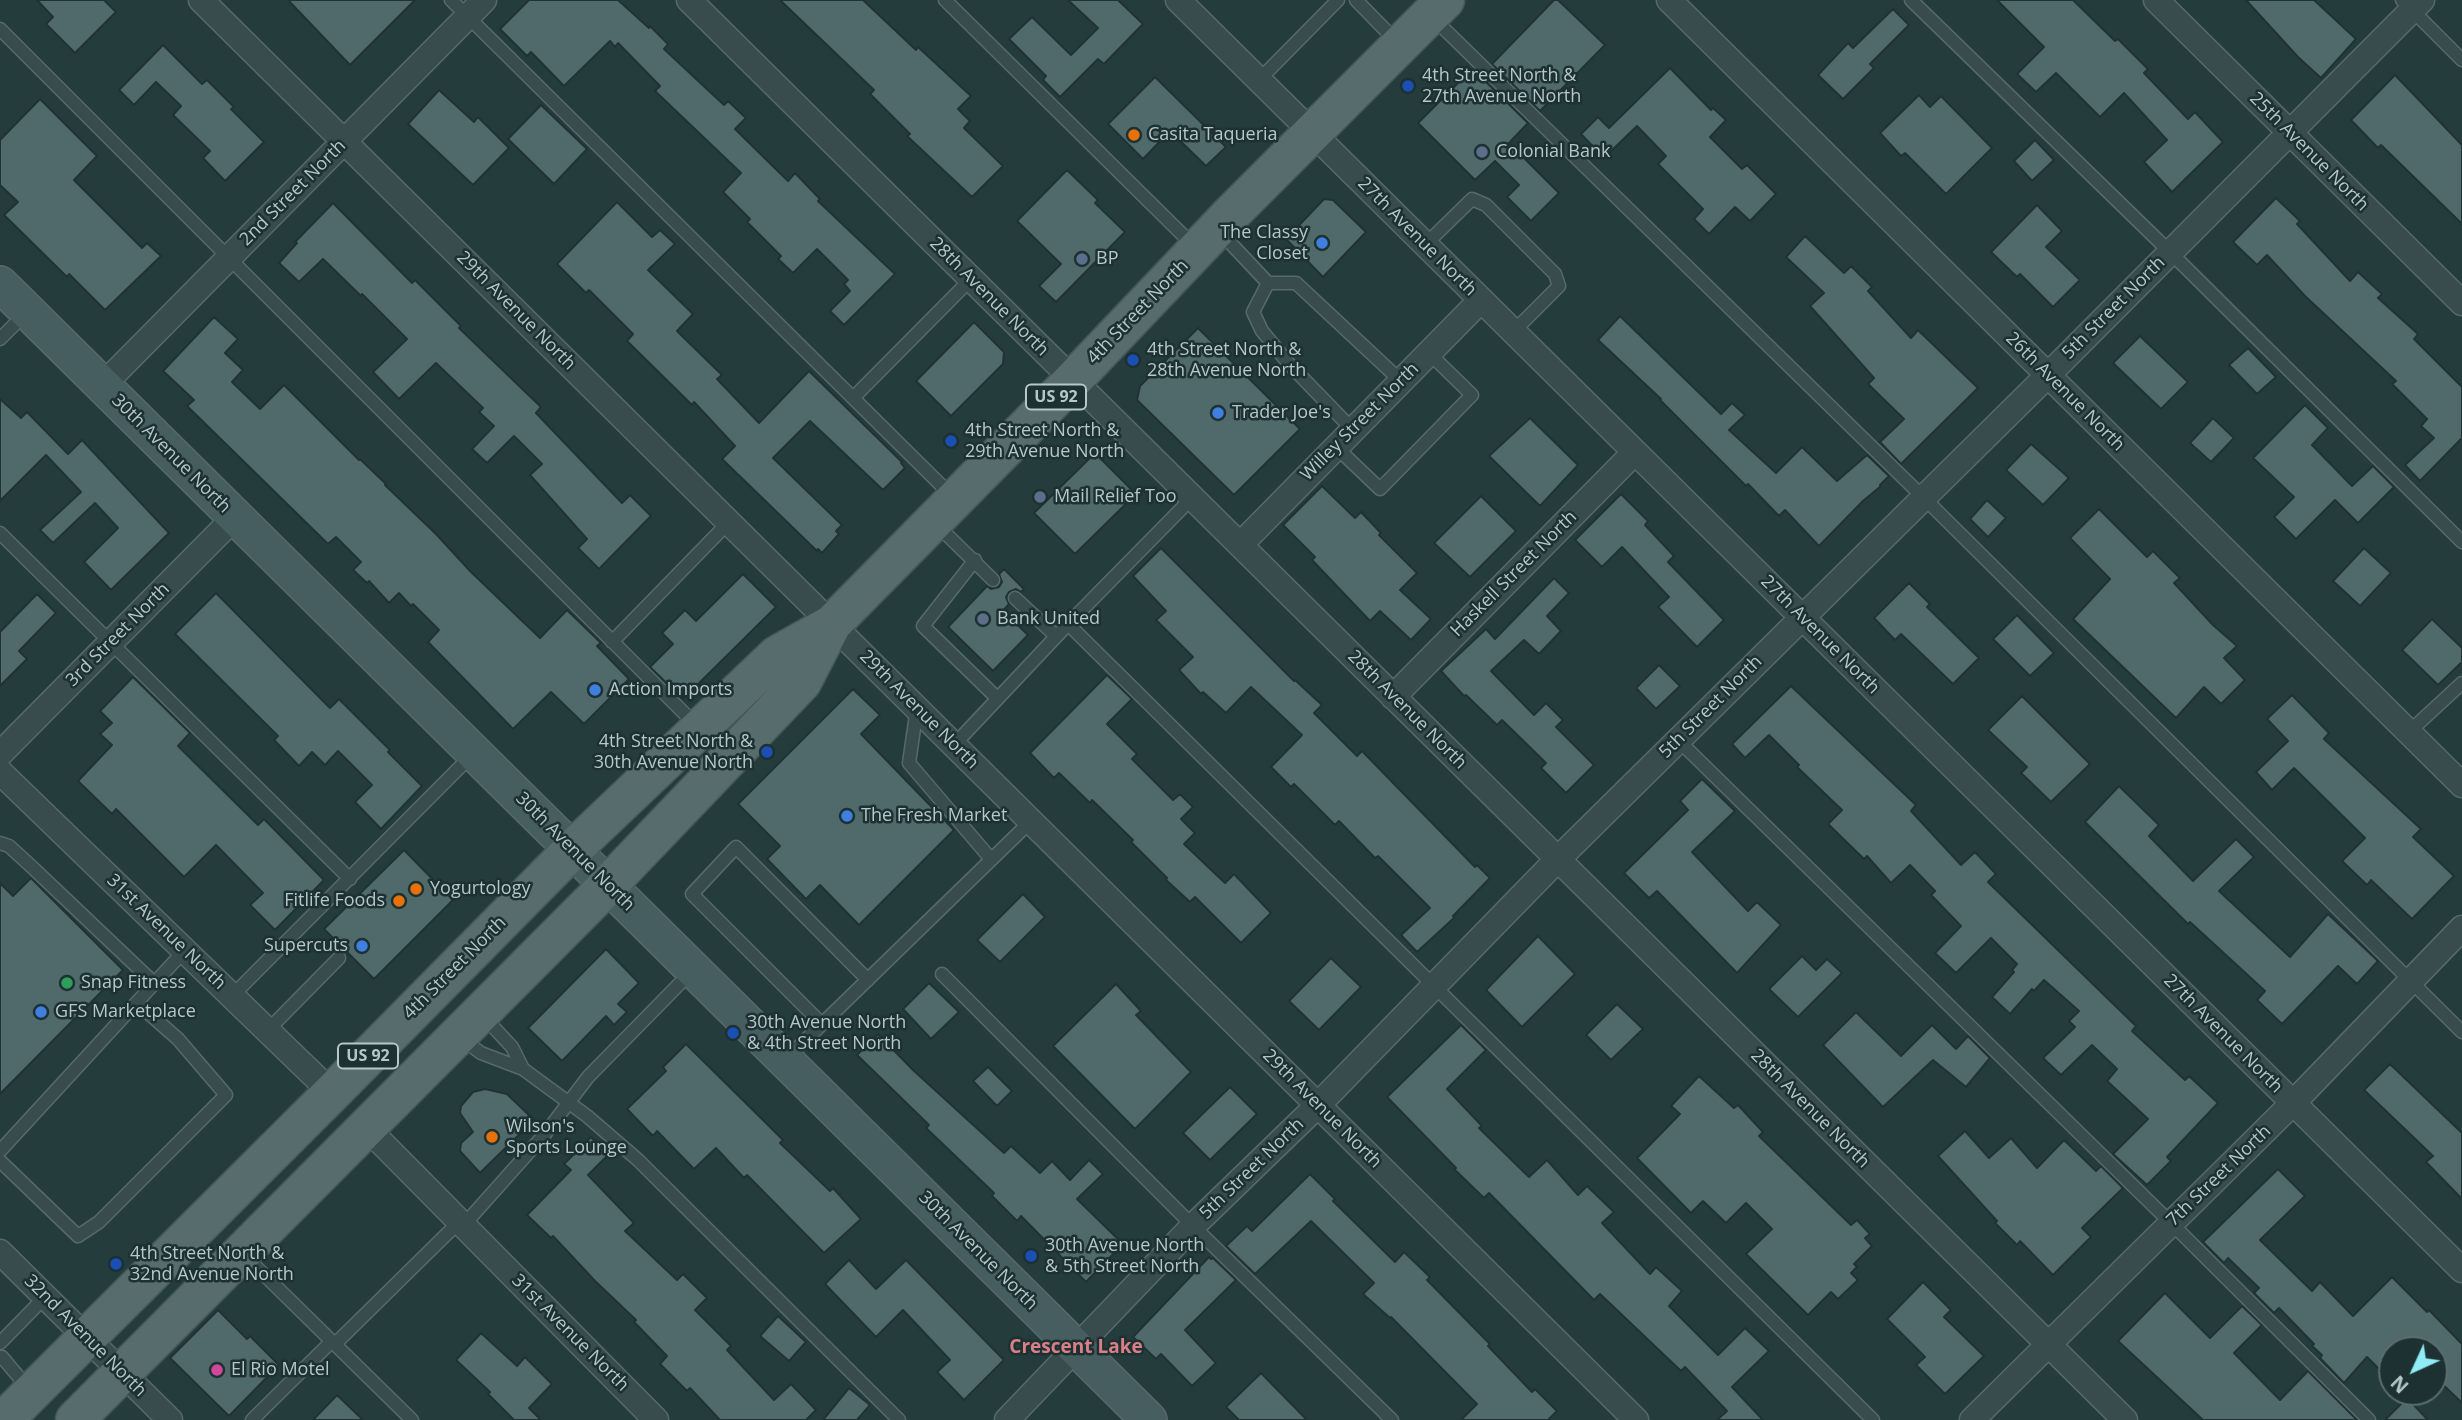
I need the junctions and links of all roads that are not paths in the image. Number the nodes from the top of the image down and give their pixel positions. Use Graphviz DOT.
graph roads {
  1 [pos="201,0"];
  2 [pos="689,0"];
  3 [pos="945,0"];
  4 [pos="1178,0"];
  5 [pos="1338,0"];
  6 [pos="1356,0"];
  7 [pos="1669,0"];
  8 [pos="1911,0"];
  9 [pos="2155,0"];
  10 [pos="2412,3"];
  11 [pos="468,5"];
  12 [pos="1435,6"];
  13 [pos="0,29"];
  14 [pos="1399,45"];
  15 [pos="2462,60"];
  16 [pos="1259,80"];
  17 [pos="2290,132"];
  18 [pos="1312,133"];
  19 [pos="344,141"];
  20 [pos="1207,239"];
  21 [pos="1425,245"];
  22 [pos="2170,252"];
  23 [pos="229,258"];
  24 [pos="971,279"];
  25 [pos="1268,283"];
  26 [pos="0,284"];
  27 [pos="1481,300"];
  28 [pos="2462,303"];
  29 [pos="27,311"];
  30 [pos="1513,332"];
  31 [pos="0,339"];
  32 [pos="1429,353"];
  33 [pos="2048,375"];
  34 [pos="1073,380"];
  35 [pos="1401,381"];
  36 [pos="102,386"];
  37 [pos="853,398"];
  38 [pos="1344,438"];
  39 [pos="1635,452"];
  40 [pos="1923,497"];
  41 [pos="1192,498"];
  42 [pos="944,510"];
  43 [pos="235,517"];
  44 [pos="729,522"];
  45 [pos="0,533"];
  46 [pos="2462,542"];
  47 [pos="1240,545"];
  48 [pos="975,560"];
  49 [pos="993,580"];
  50 [pos="1015,598"];
  51 [pos="1802,617"];
  52 [pos="832,624"];
  53 [pos="1068,624"];
  54 [pos="1056,636"];
  55 [pos="111,642"];
  56 [pos="612,642"];
  57 [pos="2462,683"];
  58 [pos="1393,697"];
  59 [pos="997,698"];
  60 [pos="917,708"];
  61 [pos="699,728"];
  62 [pos="2409,732"];
  63 [pos="1678,740"];
  64 [pos="954,744"];
  65 [pos="474,753"];
  66 [pos="0,754"];
  67 [pos="0,772"];
  68 [pos="2462,785"];
  69 [pos="1031,821"];
  70 [pos="0,844"];
  71 [pos="572,850"];
  72 [pos="992,859"];
  73 [pos="1558,859"];
  74 [pos="350,879"];
  75 [pos="608,885"];
  76 [pos="2462,928"];
  77 [pos="185,950"];
  78 [pos="339,958"];
  79 [pos="693,969"];
  80 [pos="942,974"];
  81 [pos="868,980"];
  82 [pos="2410,980"];
  83 [pos="154,983"];
  84 [pos="1434,986"];
  85 [pos="232,996"];
  86 [pos="137,1003"];
  87 [pos="469,1024"];
  88 [pos="822,1024"];
  89 [pos="268,1030"];
  90 [pos="2462,1032"];
  91 [pos="785,1060"];
  92 [pos="523,1069"];
  93 [pos="332,1093"];
  94 [pos="2293,1103"];
  95 [pos="568,1104"];
  96 [pos="1318,1105"];
  97 [pos="366,1128"];
  98 [pos="0,1152"];
  99 [pos="0,1161"];
  100 [pos="2171,1223"];
  101 [pos="461,1224"];
  102 [pos="1193,1226"];
  103 [pos="0,1252"];
  104 [pos="242,1253"];
  105 [pos="2462,1270"];
  106 [pos="46,1296"];
  107 [pos="87,1336"];
  108 [pos="0,1343"];
  109 [pos="333,1343"];
  110 [pos="2048,1344"];
  111 [pos="1076,1348"];
  112 [pos="1,1356"];
  113 [pos="122,1373"];
  114 [pos="32,1392"];
  115 [pos="4,1420"];
  116 [pos="75,1420"];
  117 [pos="170,1420"];
  118 [pos="252,1420"];
  119 [pos="412,1420"];
  120 [pos="656,1420"];
  121 [pos="899,1420"];
  122 [pos="1007,1420"];
  123 [pos="1149,1420"];
  124 [pos="1392,1420"];
  125 [pos="1636,1420"];
  126 [pos="1873,1420"];
  127 [pos="1972,1420"];
  128 [pos="2125,1420"];
  129 [pos="2369,1420"];
  1 -- 19 [label="street, 29th Avenue North"];
  2 -- 24 [label="street, 28th Avenue North"];
  3 -- 20 [label="lane"];
  4 -- 16 [label="street, 27th Avenue North"];
  5 -- 16 [label="lane"];
  6 -- 14 [label="lane"];
  7 -- 33 [label="street, 26th Avenue North"];
  8 -- 22 [label="lane"];
  9 -- 17 [label="street, 25th Avenue North"];
  10 -- 15 [label="lane"];
  10 -- 17 [label="street, 5th Street North"];
  11 -- 19 [label="street, 2nd Street North"];
  11 -- 37 [label="lane"];
  12 -- 14 [label="main road, 4th Street North / US 92"];
  12 -- 40 [label="lane"];
  13 -- 23 [label="lane"];
  14 -- 18 [label="main road, 4th Street North / US 92"];
  16 -- 18 [label="street, 27th Avenue North"];
  17 -- 22 [label="street, 5th Street North"];
  17 -- 28 [label="street, 25th Avenue North"];
  18 -- 20 [label="main road, 4th Street North / US 92"];
  18 -- 21 [label="street, 27th Avenue North"];
  19 -- 23 [label="street, 2nd Street North"];
  19 -- 44 [label="street, 29th Avenue North"];
  20 -- 25 [label="lane"];
  20 -- 34 [label="main road, 4th Street North / US 92"];
  21 -- 27 [label="street, 27th Avenue North"];
  21 -- 30 [label="lane"];
  22 -- 33 [label="street, 5th Street North"];
  22 -- 46 [label="lane"];
  23 -- 36 [label="street, 2nd Street North"];
  23 -- 56 [label="lane"];
  24 -- 34 [label="street, 28th Avenue North"];
  24 -- 37 [label="lane"];
  25 -- 35 [label="lane"];
  25 -- 38 [label="lane"];
  26 -- 29 [label="street, 30th Avenue North"];
  27 -- 30 [label="street, 27th Avenue North"];
  27 -- 32 [label="street, Willey Street North"];
  29 -- 31 [label="lane"];
  29 -- 36 [label="street, 30th Avenue North"];
  30 -- 39 [label="street, 27th Avenue North"];
  32 -- 35 [label="street, Willey Street North"];
  32 -- 38 [label="lane"];
  33 -- 40 [label="street, 5th Street North"];
  33 -- 62 [label="street, 26th Avenue North"];
  34 -- 41 [label="street, 28th Avenue North"];
  34 -- 42 [label="main road, 4th Street North / US 92"];
  35 -- 38 [label="street, Willey Street North"];
  36 -- 43 [label="street, 30th Avenue North"];
  37 -- 42 [label="lane"];
  38 -- 47 [label="street, Willey Street North"];
  39 -- 51 [label="street, 27th Avenue North"];
  39 -- 58 [label="street, Haskell Street North"];
  40 -- 51 [label="street, 5th Street North"];
  40 -- 82 [label="lane"];
  41 -- 47 [label="street, 28th Avenue North"];
  41 -- 53 [label="lane"];
  42 -- 48 [label="lane"];
  42 -- 52 [label="main road, 4th Street North / US 92"];
  43 -- 55 [label="street, 3rd Street North"];
  43 -- 65 [label="street, 30th Avenue North"];
  44 -- 52 [label="street, 29th Avenue North"];
  44 -- 56 [label="lane"];
  45 -- 55 [label="lane"];
  47 -- 58 [label="street, 28th Avenue North"];
  48 -- 49 [label="lane"];
  48 -- 59 [label="lane"];
  50 -- 54 [label="lane"];
  51 -- 63 [label="street, 5th Street North"];
  51 -- 94 [label="street, 27th Avenue North"];
  52 -- 60 [label="street, 29th Avenue North"];
  52 -- 61 [label="main road, 4th Street North / US 92"];
  52 -- 75 [label="main road, 4th Street North / US 92"];
  53 -- 54 [label="lane"];
  53 -- 84 [label="lane"];
  54 -- 59 [label="lane"];
  55 -- 66 [label="street, 3rd Street North"];
  55 -- 74 [label="lane"];
  56 -- 61 [label="lane"];
  57 -- 62 [label="lane"];
  58 -- 73 [label="street, 28th Avenue North"];
  59 -- 64 [label="lane"];
  60 -- 64 [label="street, 29th Avenue North"];
  60 -- 72 [label="lane"];
  61 -- 71 [label="main road, 4th Street North / US 92"];
  62 -- 68 [label="street, 26th Avenue North"];
  63 -- 73 [label="street, 5th Street North"];
  63 -- 100 [label="lane"];
  64 -- 69 [label="street, 29th Avenue North"];
  65 -- 71 [label="street, 30th Avenue North"];
  65 -- 74 [label="lane"];
  67 -- 77 [label="street, 31st Avenue North"];
  69 -- 72 [label="lane"];
  69 -- 96 [label="street, 29th Avenue North"];
  70 -- 83 [label="lane"];
  71 -- 75 [label="street, 30th Avenue North"];
  71 -- 93 [label="main road, 4th Street North / US 92"];
  72 -- 81 [label="lane"];
  73 -- 84 [label="street, 5th Street North"];
  73 -- 110 [label="street, 28th Avenue North"];
  74 -- 85 [label="lane"];
  75 -- 79 [label="street, 30th Avenue North"];
  75 -- 87 [label="main road, 4th Street North / US 92"];
  76 -- 82 [label="street, 7th Street North"];
  77 -- 83 [label="lane"];
  77 -- 85 [label="street, 31st Avenue North"];
  78 -- 89 [label="lane"];
  79 -- 91 [label="street, 30th Avenue North"];
  79 -- 95 [label="lane"];
  80 -- 102 [label="lane"];
  81 -- 88 [label="lane"];
  81 -- 88 [label="lane"];
  82 -- 90 [label="lane"];
  82 -- 94 [label="street, 7th Street North"];
  83 -- 86 [label="lane"];
  84 -- 96 [label="street, 5th Street North"];
  84 -- 126 [label="lane"];
  85 -- 89 [label="street, 31st Avenue North"];
  86 -- 98 [label="lane"];
  86 -- 99 [label="lane"];
  87 -- 92 [label="lane"];
  87 -- 92 [label="lane"];
  87 -- 97 [label="main road, 4th Street North / US 92"];
  88 -- 91 [label="lane"];
  89 -- 93 [label="street, 31st Avenue North"];
  91 -- 111 [label="street, 30th Avenue North"];
  92 -- 95 [label="lane"];
  93 -- 104 [label="main road"];
  93 -- 107 [label="main road, 4th Street North / US 92"];
  94 -- 100 [label="street, 7th Street North"];
  94 -- 105 [label="street, 27th Avenue North"];
  95 -- 101 [label="lane"];
  95 -- 121 [label="lane"];
  96 -- 102 [label="street, 5th Street North"];
  96 -- 125 [label="street, 29th Avenue North"];
  97 -- 101 [label="street, 31st Avenue North"];
  97 -- 104 [label="main road, 4th Street North / US 92"];
  100 -- 110 [label="street, 7th Street North"];
  100 -- 129 [label="lane"];
  101 -- 109 [label="lane"];
  101 -- 120 [label="street, 31st Avenue North"];
  102 -- 111 [label="street, 5th Street North"];
  102 -- 124 [label="lane"];
  103 -- 106 [label="street, 32nd Avenue North"];
  104 -- 109 [label="lane"];
  104 -- 113 [label="main road, 4th Street North / US 92"];
  106 -- 107 [label="street, 32nd Avenue North"];
  106 -- 108 [label="lane"];
  107 -- 113 [label="street, 32nd Avenue North"];
  107 -- 114 [label="main road, 4th Street North / US 92"];
  109 -- 118 [label="lane"];
  109 -- 119 [label="lane"];
  110 -- 127 [label="street, 7th Street North"];
  110 -- 128 [label="street, 28th Avenue North"];
  111 -- 122 [label="street, 5th Street North"];
  111 -- 123 [label="street, 30th Avenue North"];
  112 -- 114 [label="lane"];
  113 -- 116 [label="main road, 4th Street North / US 92"];
  113 -- 117 [label="street, 32nd Avenue North"];
  114 -- 115 [label="main road, 4th Street North / US 92"];
}
